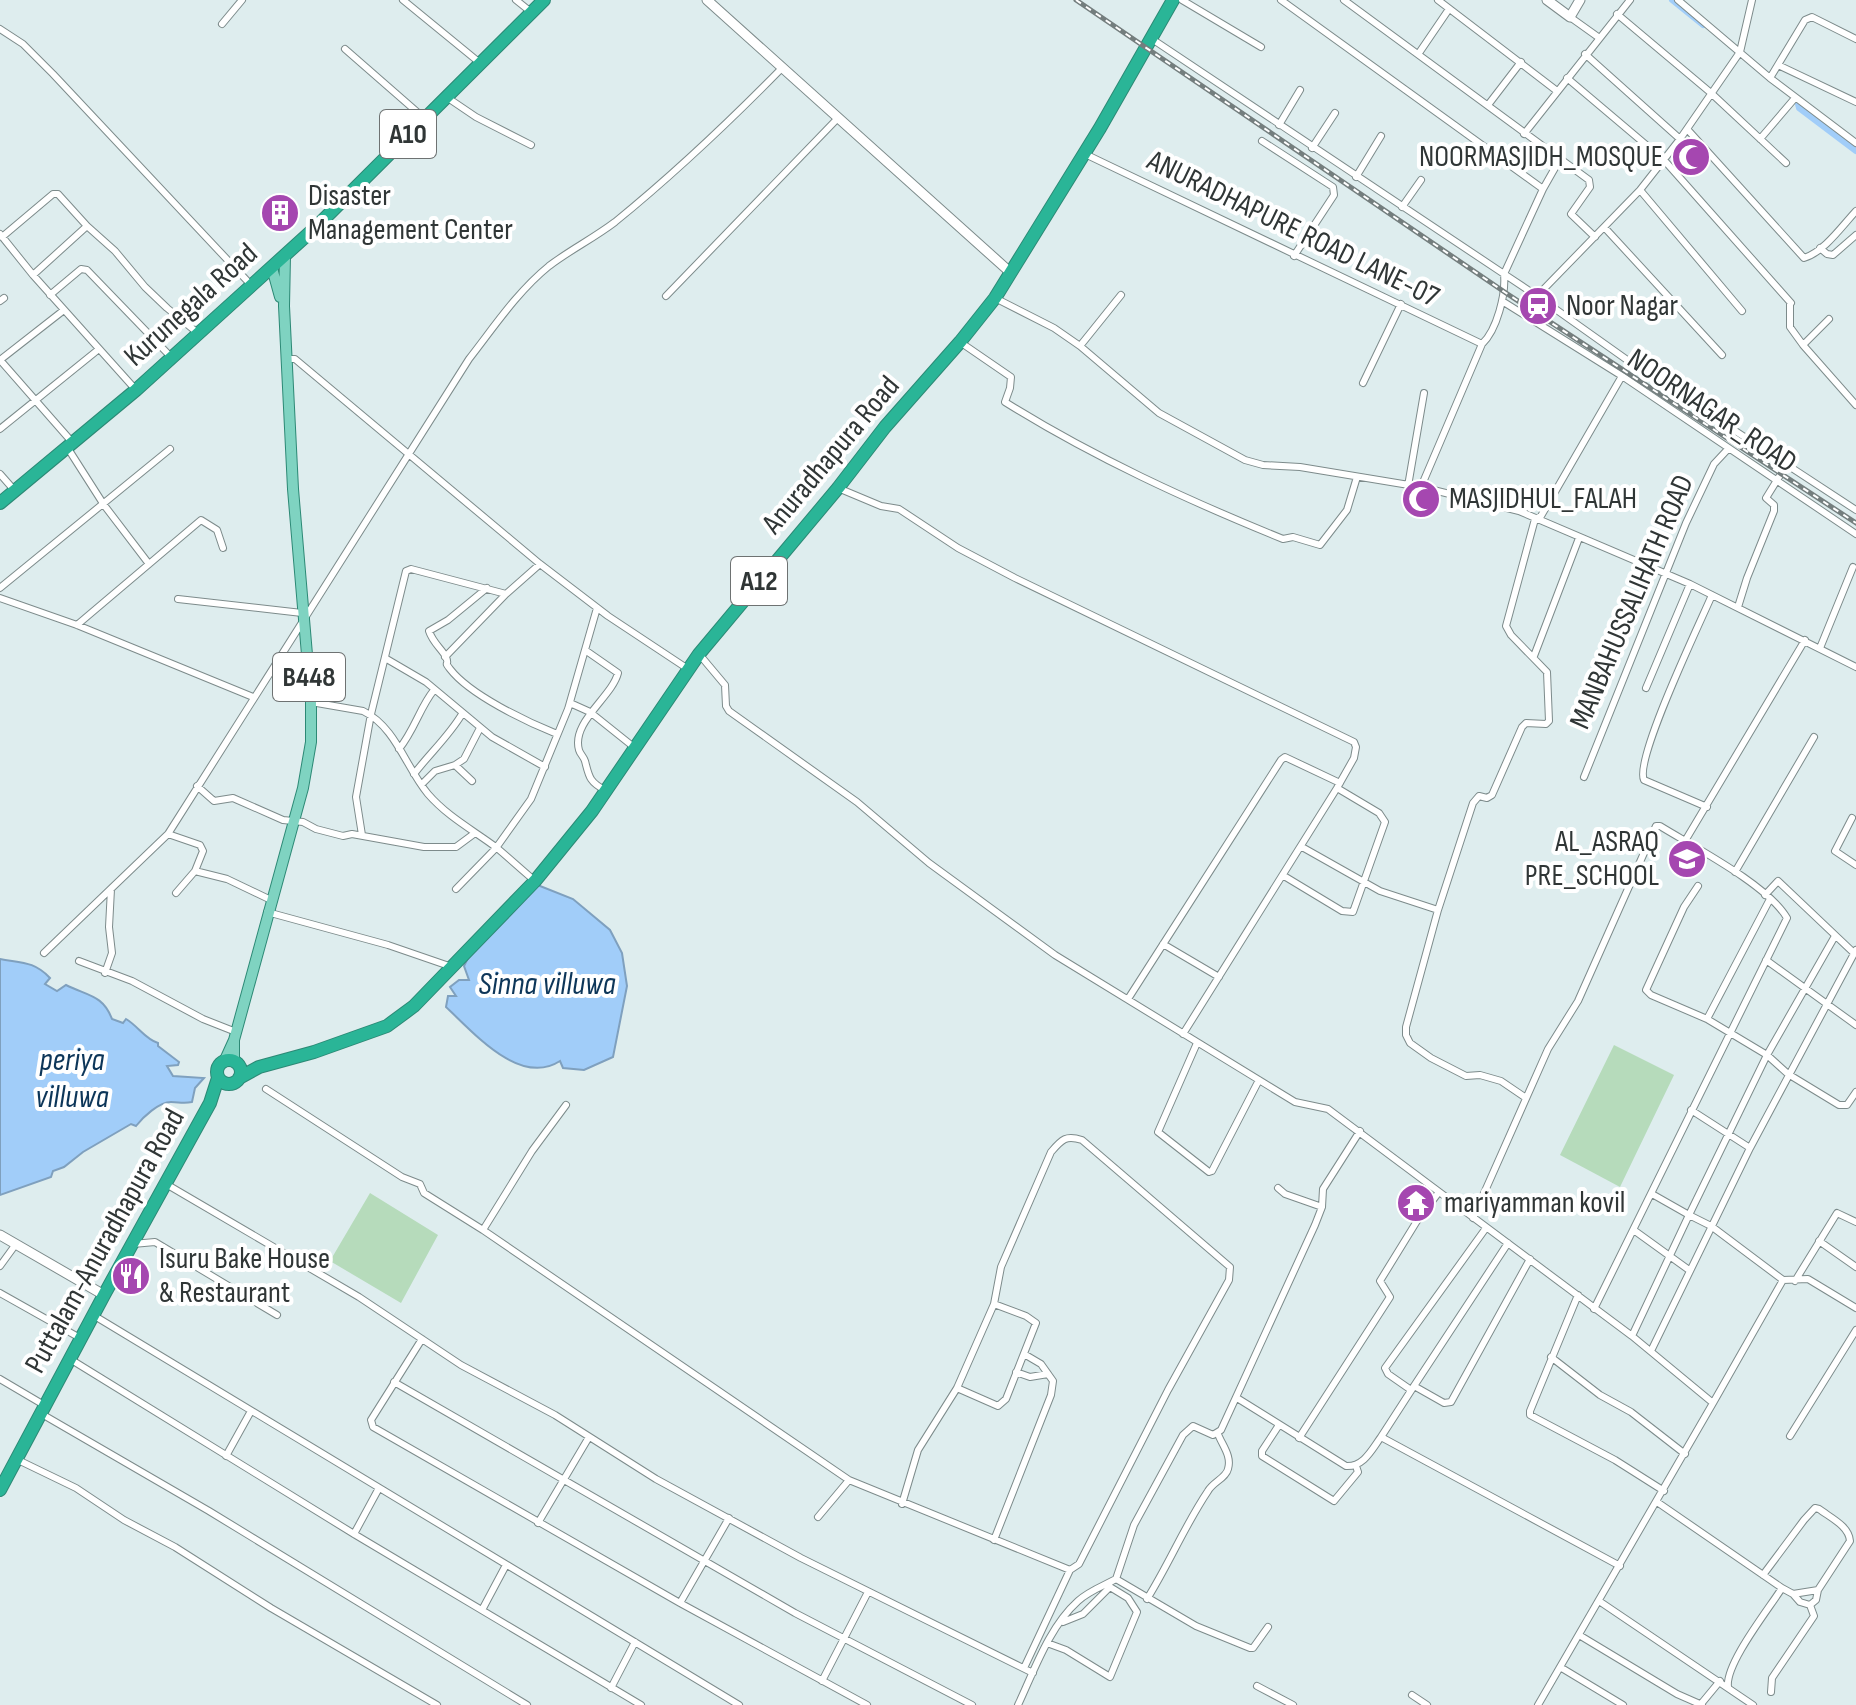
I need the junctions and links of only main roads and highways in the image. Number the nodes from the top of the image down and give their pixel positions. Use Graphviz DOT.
graph roads {
  1 [pos="544,0"];
  2 [pos="1173,0"];
  3 [pos="285,256"];
  4 [pos="272,268"];
  5 [pos="284,306"];
  6 [pos="0,503"];
  7 [pos="232,1062"];
  8 [pos="259,1067"];
  9 [pos="218,1078"];
  10 [pos="235,1081"];
  11 [pos="210,1103"];
  12 [pos="4,1470"];
  13 [pos="0,1490"];
  1 -- 3 [label="highway, Kurunegala Road / A10"];
  2 -- 8 [label="highway, Anuradhapura Road / A12"];
  3 -- 4 [label="highway, Kurunegala Road / A10"];
  3 -- 5 [label="main road, B448"];
  4 -- 5 [label="main road, B448"];
  4 -- 6 [label="highway, Kurunegala Road / A10"];
  5 -- 7 [label="main road, B448"];
  7 -- 8 [label="highway, Anuradhapura Road / A12"];
  7 -- 9 [label="highway"];
  7 -- 10 [label="highway"];
  8 -- 10 [label="highway, Anuradhapura Road / A12"];
  9 -- 10 [label="highway"];
  9 -- 11 [label="highway, A12"];
  10 -- 11 [label="highway, Anuradhapura Road / A12"];
  11 -- 12 [label="highway, Puttalam-Anuradhapura Road / A12"];
  12 -- 13 [label="highway, Puttalam-Anuradhapura Road / A12"];
}
